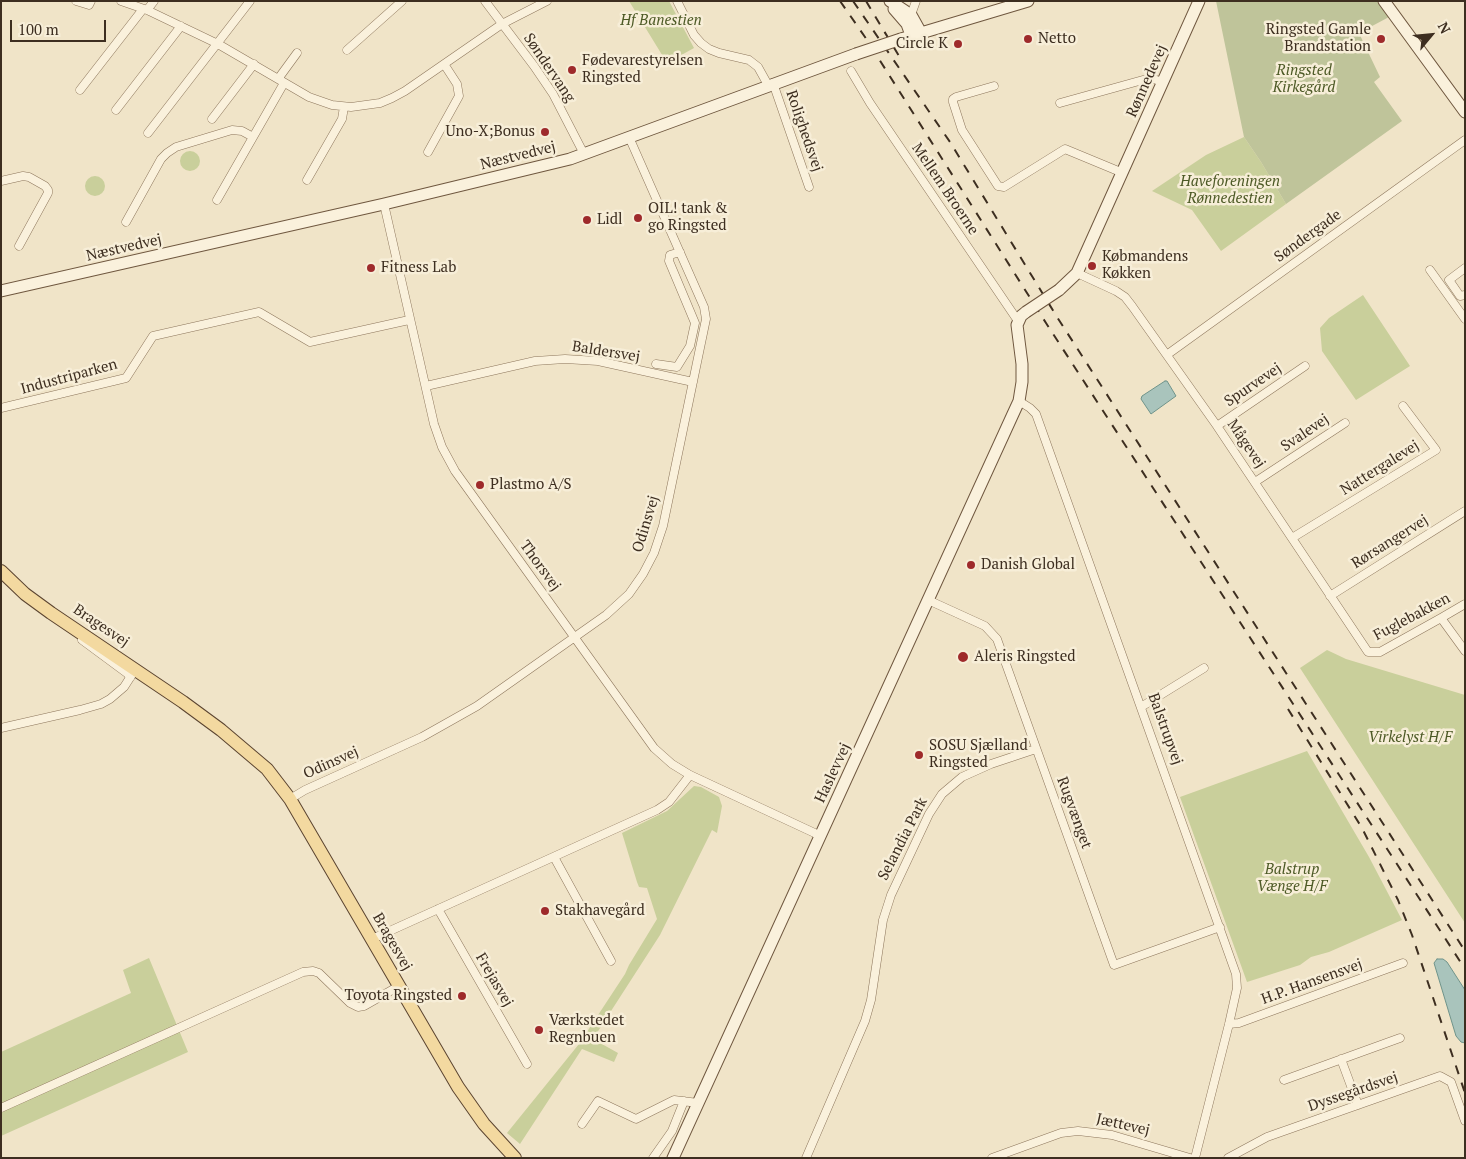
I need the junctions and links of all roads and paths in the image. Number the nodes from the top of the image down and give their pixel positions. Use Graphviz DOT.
graph roads {
  1 [pos="76,1"];
  2 [pos="91,1"];
  3 [pos="121,1"];
  4 [pos="154,1"];
  5 [pos="250,1"];
  6 [pos="402,1"];
  7 [pos="485,1"];
  8 [pos="547,1"];
  9 [pos="677,1"];
  10 [pos="886,1"];
  11 [pos="890,1"];
  12 [pos="916,1"];
  13 [pos="1028,1"];
  14 [pos="1199,1"];
  15 [pos="1384,1"];
  16 [pos="145,10"];
  17 [pos="911,15"];
  18 [pos="502,24"];
  19 [pos="181,26"];
  20 [pos="911,36"];
  21 [pos="218,44"];
  22 [pos="347,50"];
  23 [pos="297,54"];
  24 [pos="254,64"];
  25 [pos="444,64"];
  26 [pos="851,71"];
  27 [pos="281,81"];
  28 [pos="1163,82"];
  29 [pos="771,84"];
  30 [pos="994,86"];
  31 [pos="80,90"];
  32 [pos="1060,103"];
  33 [pos="344,107"];
  34 [pos="116,110"];
  35 [pos="1465,112"];
  36 [pos="212,119"];
  37 [pos="148,133"];
  38 [pos="252,137"];
  39 [pos="629,137"];
  40 [pos="1465,140"];
  41 [pos="428,152"];
  42 [pos="584,154"];
  43 [pos="1123,174"];
  44 [pos="307,180"];
  45 [pos="1,181"];
  46 [pos="809,187"];
  47 [pos="217,200"];
  48 [pos="384,204"];
  49 [pos="126,222"];
  50 [pos="19,246"];
  51 [pos="680,252"];
  52 [pos="1465,268"];
  53 [pos="1430,270"];
  54 [pos="1077,273"];
  55 [pos="1,291"];
  56 [pos="1462,295"];
  57 [pos="1452,301"];
  58 [pos="1022,316"];
  59 [pos="409,320"];
  60 [pos="1465,320"];
  61 [pos="692,338"];
  62 [pos="702,340"];
  63 [pos="1168,354"];
  64 [pos="656,364"];
  65 [pos="1305,366"];
  66 [pos="693,382"];
  67 [pos="426,386"];
  68 [pos="1019,401"];
  69 [pos="1403,406"];
  70 [pos="1,408"];
  71 [pos="1345,423"];
  72 [pos="1217,426"];
  73 [pos="1255,482"];
  74 [pos="1465,511"];
  75 [pos="1292,538"];
  76 [pos="1,571"];
  77 [pos="1330,596"];
  78 [pos="928,600"];
  79 [pos="1465,604"];
  80 [pos="51,613"];
  81 [pos="1441,618"];
  82 [pos="574,638"];
  83 [pos="1465,651"];
  84 [pos="1371,653"];
  85 [pos="1204,668"];
  86 [pos="135,675"];
  87 [pos="1141,707"];
  88 [pos="1,728"];
  89 [pos="239,743"];
  90 [pos="1036,749"];
  91 [pos="690,775"];
  92 [pos="290,799"];
  93 [pos="820,836"];
  94 [pos="554,857"];
  95 [pos="438,909"];
  96 [pos="1220,927"];
  97 [pos="372,940"];
  98 [pos="611,961"];
  99 [pos="1403,963"];
  100 [pos="399,986"];
  101 [pos="1229,1024"];
  102 [pos="1400,1038"];
  103 [pos="1341,1059"];
  104 [pos="526,1064"];
  105 [pos="1284,1080"];
  106 [pos="684,1101"];
  107 [pos="698,1102"];
  108 [pos="1358,1105"];
  109 [pos="1,1108"];
  110 [pos="1465,1121"];
  111 [pos="582,1124"];
  112 [pos="807,1157"];
  113 [pos="515,1158"];
  114 [pos="653,1158"];
  115 [pos="672,1158"];
  116 [pos="992,1158"];
  117 [pos="1190,1158"];
  118 [pos="1195,1158"];
  119 [pos="1228,1158"];
  1 -- 2 [label="street"];
  3 -- 16 [label="street"];
  4 -- 16 [label="street"];
  5 -- 21 [label="street"];
  6 -- 22 [label="street"];
  7 -- 18 [label="street, Søndervang"];
  8 -- 18 [label="street"];
  9 -- 29 [label="street, Rolighedsvej"];
  10 -- 20 [label="street"];
  11 -- 17 [label="street"];
  12 -- 17 [label="street"];
  13 -- 20 [label="street, Næstvedvej"];
  14 -- 28 [label="street, Rønnedevej"];
  15 -- 35 [label="street"];
  16 -- 19 [label="street"];
  16 -- 31 [label="street"];
  17 -- 20 [label="street"];
  18 -- 25 [label="street"];
  18 -- 42 [label="street, Søndervang"];
  19 -- 21 [label="street"];
  19 -- 34 [label="street"];
  20 -- 29 [label="street, Næstvedvej, bridge"];
  21 -- 24 [label="street"];
  21 -- 37 [label="street"];
  23 -- 27 [label="street"];
  24 -- 27 [label="street"];
  24 -- 36 [label="street"];
  25 -- 33 [label="street"];
  25 -- 41 [label="street"];
  26 -- 58 [label="street, Mellem Broerne"];
  27 -- 33 [label="street"];
  27 -- 38 [label="street"];
  28 -- 32 [label="street"];
  28 -- 43 [label="street, Rønnedevej"];
  29 -- 39 [label="street, Næstvedvej"];
  29 -- 46 [label="street, Rolighedsvej"];
  30 -- 43 [label="street"];
  33 -- 44 [label="street"];
  38 -- 47 [label="street"];
  38 -- 49 [label="street"];
  39 -- 42 [label="street, Næstvedvej"];
  39 -- 51 [label="street, Odinsvej"];
  40 -- 63 [label="street, Søndergade"];
  42 -- 48 [label="street, Næstvedvej"];
  43 -- 54 [label="street, Rønnedevej"];
  45 -- 50 [label="street"];
  48 -- 55 [label="street, Næstvedvej"];
  48 -- 59 [label="street, Thorsvej"];
  51 -- 61 [label="street"];
  51 -- 62 [label="street, Odinsvej"];
  52 -- 56 [label="street"];
  53 -- 57 [label="street"];
  54 -- 58 [label="street, Rønnedevej, bridge"];
  54 -- 63 [label="street, Mågevej"];
  56 -- 57 [label="street"];
  57 -- 60 [label="street"];
  58 -- 68 [label="street"];
  59 -- 67 [label="street, Thorsvej"];
  59 -- 70 [label="street, Industriparken"];
  61 -- 62 [label="street"];
  61 -- 64 [label="street"];
  62 -- 66 [label="street, Odinsvej"];
  63 -- 72 [label="street, Mågevej"];
  65 -- 72 [label="street, Spurvevej"];
  66 -- 67 [label="street, Baldersvej"];
  66 -- 82 [label="street, Odinsvej"];
  67 -- 82 [label="street, Thorsvej"];
  68 -- 78 [label="street, Haslevvej"];
  68 -- 87 [label="street, Balstrupvej"];
  69 -- 75 [label="street, Nattergalevej"];
  71 -- 73 [label="street, Svalevej"];
  72 -- 73 [label="street, Mågevej"];
  73 -- 75 [label="street, Mågevej"];
  74 -- 77 [label="street, Rørsangervej"];
  75 -- 77 [label="street, Mågevej"];
  76 -- 80 [label="main road, Bragesvej"];
  77 -- 84 [label="street, Mågevej"];
  78 -- 90 [label="street, Rugvænget"];
  78 -- 93 [label="street, Haslevvej"];
  79 -- 81 [label="street, Fuglebakken"];
  80 -- 86 [label="main road, Bragesvej"];
  80 -- 86 [label="main road, Bragesvej"];
  81 -- 83 [label="street"];
  81 -- 84 [label="street, Fuglebakken"];
  82 -- 91 [label="street, Thorsvej"];
  82 -- 92 [label="street, Odinsvej"];
  85 -- 87 [label="street"];
  86 -- 88 [label="street"];
  86 -- 89 [label="main road, Bragesvej"];
  86 -- 89 [label="main road, Bragesvej"];
  87 -- 96 [label="street, Balstrupvej"];
  89 -- 92 [label="main road, Bragesvej"];
  90 -- 96 [label="street, Rugvænget"];
  90 -- 112 [label="street, Selandia Park"];
  91 -- 93 [label="street, Thorsvej"];
  91 -- 94 [label="street"];
  92 -- 97 [label="main road, Bragesvej"];
  93 -- 107 [label="street, Haslevvej"];
  94 -- 95 [label="street"];
  94 -- 98 [label="street"];
  95 -- 97 [label="street"];
  95 -- 104 [label="street, Frejasvej"];
  96 -- 101 [label="street, Balstrupvej"];
  97 -- 100 [label="main road, Bragesvej"];
  99 -- 101 [label="street, H.P. Hansensvej"];
  100 -- 109 [label="street"];
  100 -- 113 [label="main road, Bragesvej"];
  101 -- 118 [label="street, Balstrupvej"];
  102 -- 103 [label="street"];
  103 -- 105 [label="street"];
  103 -- 108 [label="street"];
  106 -- 107 [label="street"];
  106 -- 111 [label="street"];
  106 -- 114 [label="street"];
  107 -- 115 [label="street, Haslevvej"];
  108 -- 110 [label="street, Dyssegårdsvej"];
  108 -- 119 [label="street, Dyssegårdsvej"];
  116 -- 117 [label="street, Jættevej"];
}
